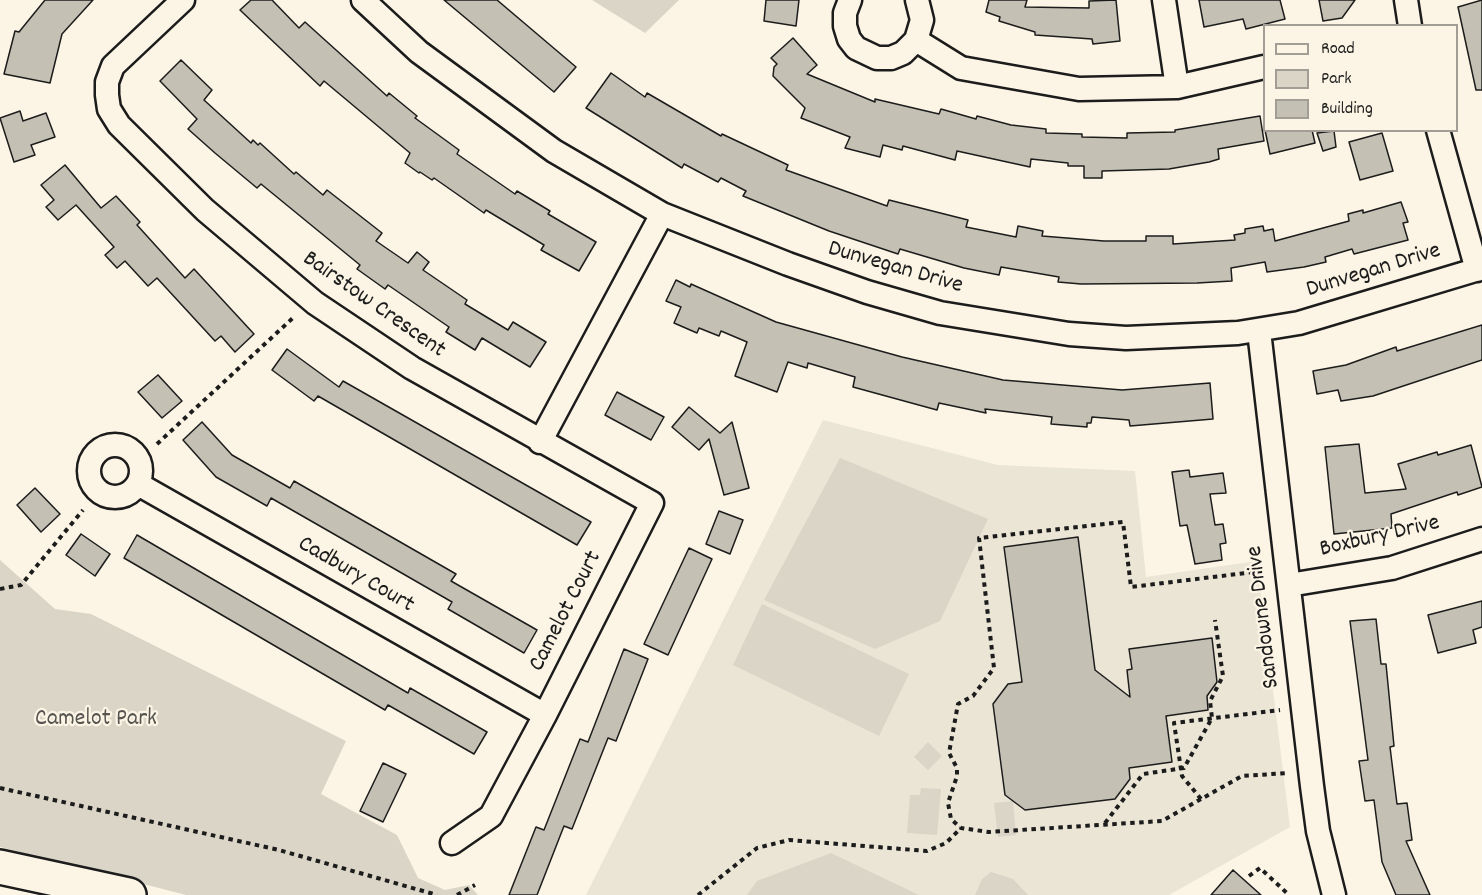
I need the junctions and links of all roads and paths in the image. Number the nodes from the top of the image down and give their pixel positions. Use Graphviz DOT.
graph roads {
  1 [pos="183,0"];
  2 [pos="363,0"];
  3 [pos="850,0"];
  4 [pos="917,0"];
  5 [pos="1164,0"];
  6 [pos="1406,0"];
  7 [pos="1410,24"];
  8 [pos="916,40"];
  9 [pos="1263,67"];
  10 [pos="1177,87"];
  11 [pos="1439,132"];
  12 [pos="662,214"];
  13 [pos="1480,269"];
  14 [pos="295,316"];
  15 [pos="1259,331"];
  16 [pos="540,442"];
  17 [pos="157,444"];
  18 [pos="138,484"];
  19 [pos="83,510"];
  20 [pos="1482,539"];
  21 [pos="1262,571"];
  22 [pos="1289,585"];
  23 [pos="0,589"];
  24 [pos="1215,620"];
  25 [pos="1280,710"];
  26 [pos="545,716"];
  27 [pos="1212,718"];
  28 [pos="1180,770"];
  29 [pos="1288,773"];
  30 [pos="0,788"];
  31 [pos="1201,799"];
  32 [pos="1105,824"];
  33 [pos="961,828"];
  34 [pos="452,843"];
  35 [pos="0,867"];
  36 [pos="1249,876"];
  37 [pos="475,885"];
  38 [pos="1284,891"];
  39 [pos="129,895"];
  40 [pos="437,895"];
  41 [pos="457,895"];
  42 [pos="698,895"];
  43 [pos="1281,895"];
  44 [pos="1289,895"];
  45 [pos="1334,895"];
  1 -- 16 [label="street, Bairstow Crescent"];
  2 -- 12 [label="street, Dunvegan Drive"];
  3 -- 8 [label="street"];
  4 -- 8 [label="street"];
  5 -- 10 [label="street"];
  6 -- 7 [label="street"];
  8 -- 10 [label="street"];
  9 -- 10 [label="street"];
  11 -- 13 [label="street"];
  12 -- 15 [label="street, Dunvegan Drive"];
  12 -- 16 [label="street"];
  13 -- 15 [label="street, Dunvegan Drive"];
  14 -- 17 [label="path"];
  15 -- 22 [label="street, Sandowne Drive"];
  16 -- 26 [label="street, Camelot Court"];
  18 -- 26 [label="street, Cadbury Court"];
  19 -- 23 [label="path"];
  20 -- 22 [label="street, Boxbury Drive"];
  21 -- 33 [label="path"];
  22 -- 45 [label="street, Sandowne Drive"];
  24 -- 27 [label="path"];
  25 -- 27 [label="path"];
  26 -- 34 [label="street, Camelot Court"];
  27 -- 28 [label="path"];
  27 -- 28 [label="path"];
  28 -- 31 [label="path"];
  28 -- 32 [label="path"];
  29 -- 31 [label="path"];
  30 -- 40 [label="path"];
  31 -- 32 [label="path"];
  32 -- 33 [label="path"];
  33 -- 42 [label="path"];
  35 -- 39 [label="highway"];
  36 -- 38 [label="path"];
  37 -- 41 [label="path"];
  38 -- 43 [label="path"];
  38 -- 44 [label="path"];
}
